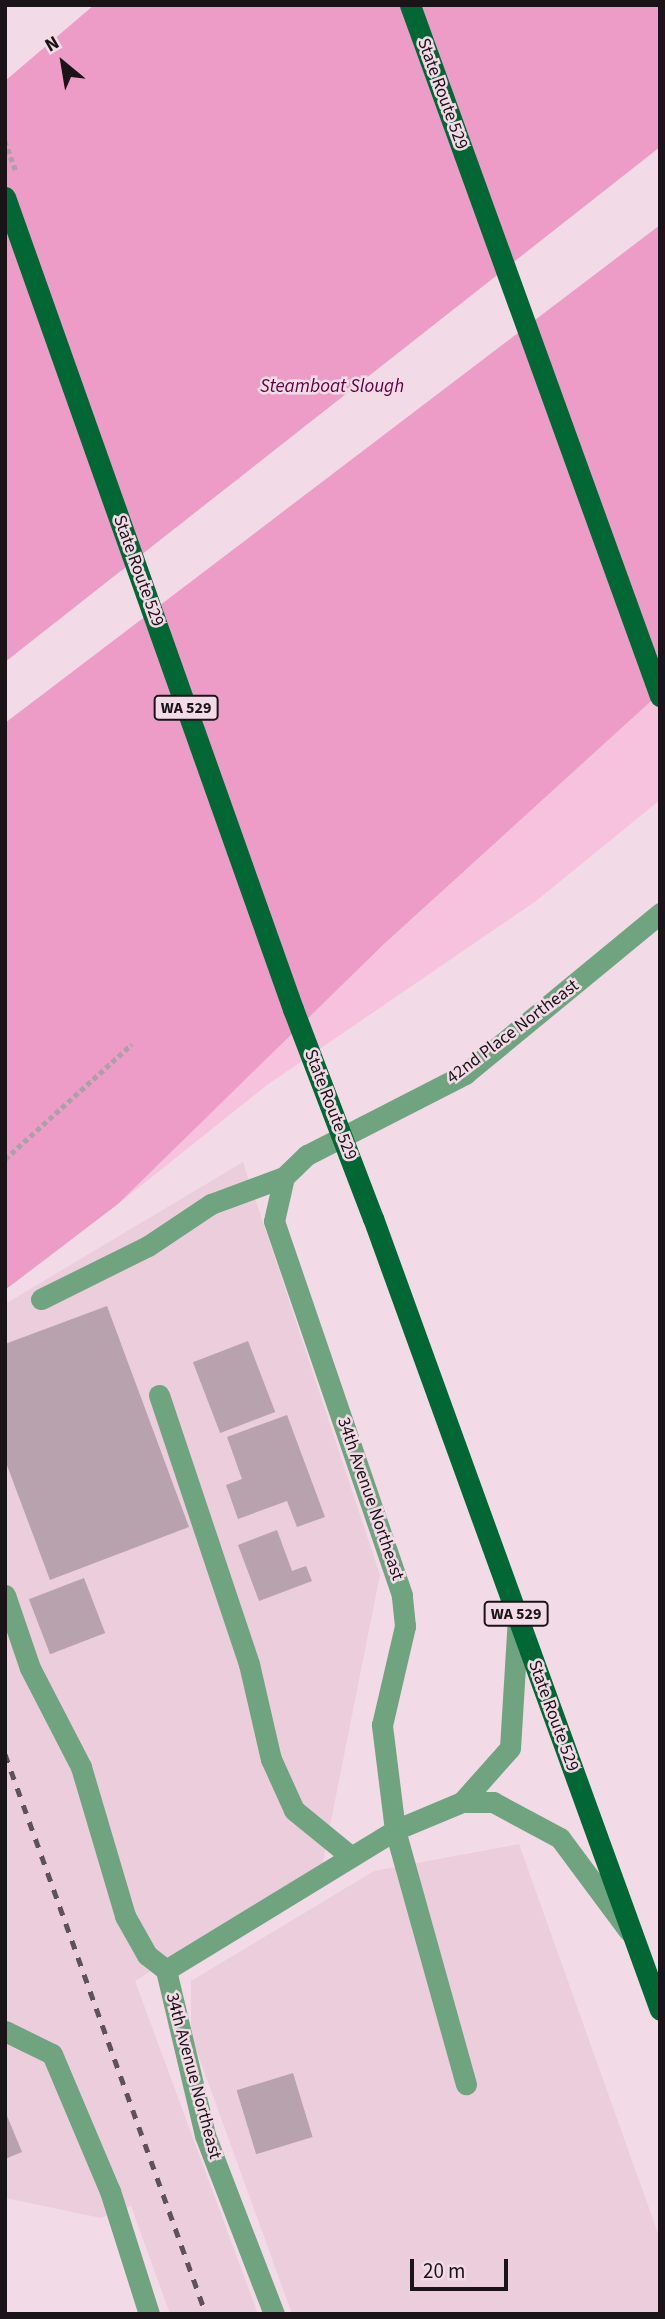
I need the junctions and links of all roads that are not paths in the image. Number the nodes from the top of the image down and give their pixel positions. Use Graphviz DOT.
graph roads {
  1 [pos="410,5"];
  2 [pos="5,197"];
  3 [pos="660,696"];
  4 [pos="660,913"];
  5 [pos="284,1177"];
  6 [pos="41,1299"];
  7 [pos="159,1395"];
  8 [pos="5,1595"];
  9 [pos="518,1618"];
  10 [pos="462,1802"];
  11 [pos="395,1830"];
  12 [pos="349,1855"];
  13 [pos="632,1936"];
  14 [pos="166,1970"];
  15 [pos="660,2010"];
  16 [pos="5,2031"];
  17 [pos="466,2084"];
  18 [pos="149,2314"];
  19 [pos="274,2314"];
  1 -- 3 [label="main road, State Route 529"];
  2 -- 9 [label="main road, State Route 529 / WA 529, bridge"];
  4 -- 5 [label="street, 42nd Place Northeast"];
  5 -- 6 [label="street"];
  5 -- 11 [label="street, 34th Avenue Northeast"];
  7 -- 12 [label="street"];
  8 -- 14 [label="street"];
  9 -- 10 [label="street, 34th Avenue Northeast"];
  9 -- 13 [label="main road, State Route 529 / WA 529"];
  10 -- 11 [label="street, 34th Avenue Northeast"];
  10 -- 13 [label="street, 34th Avenue Northeast"];
  11 -- 12 [label="street, 34th Avenue Northeast"];
  11 -- 17 [label="street"];
  12 -- 14 [label="street, 34th Avenue Northeast"];
  13 -- 15 [label="main road, State Route 529 / WA 529"];
  14 -- 19 [label="street, 34th Avenue Northeast"];
  16 -- 18 [label="street"];
}
